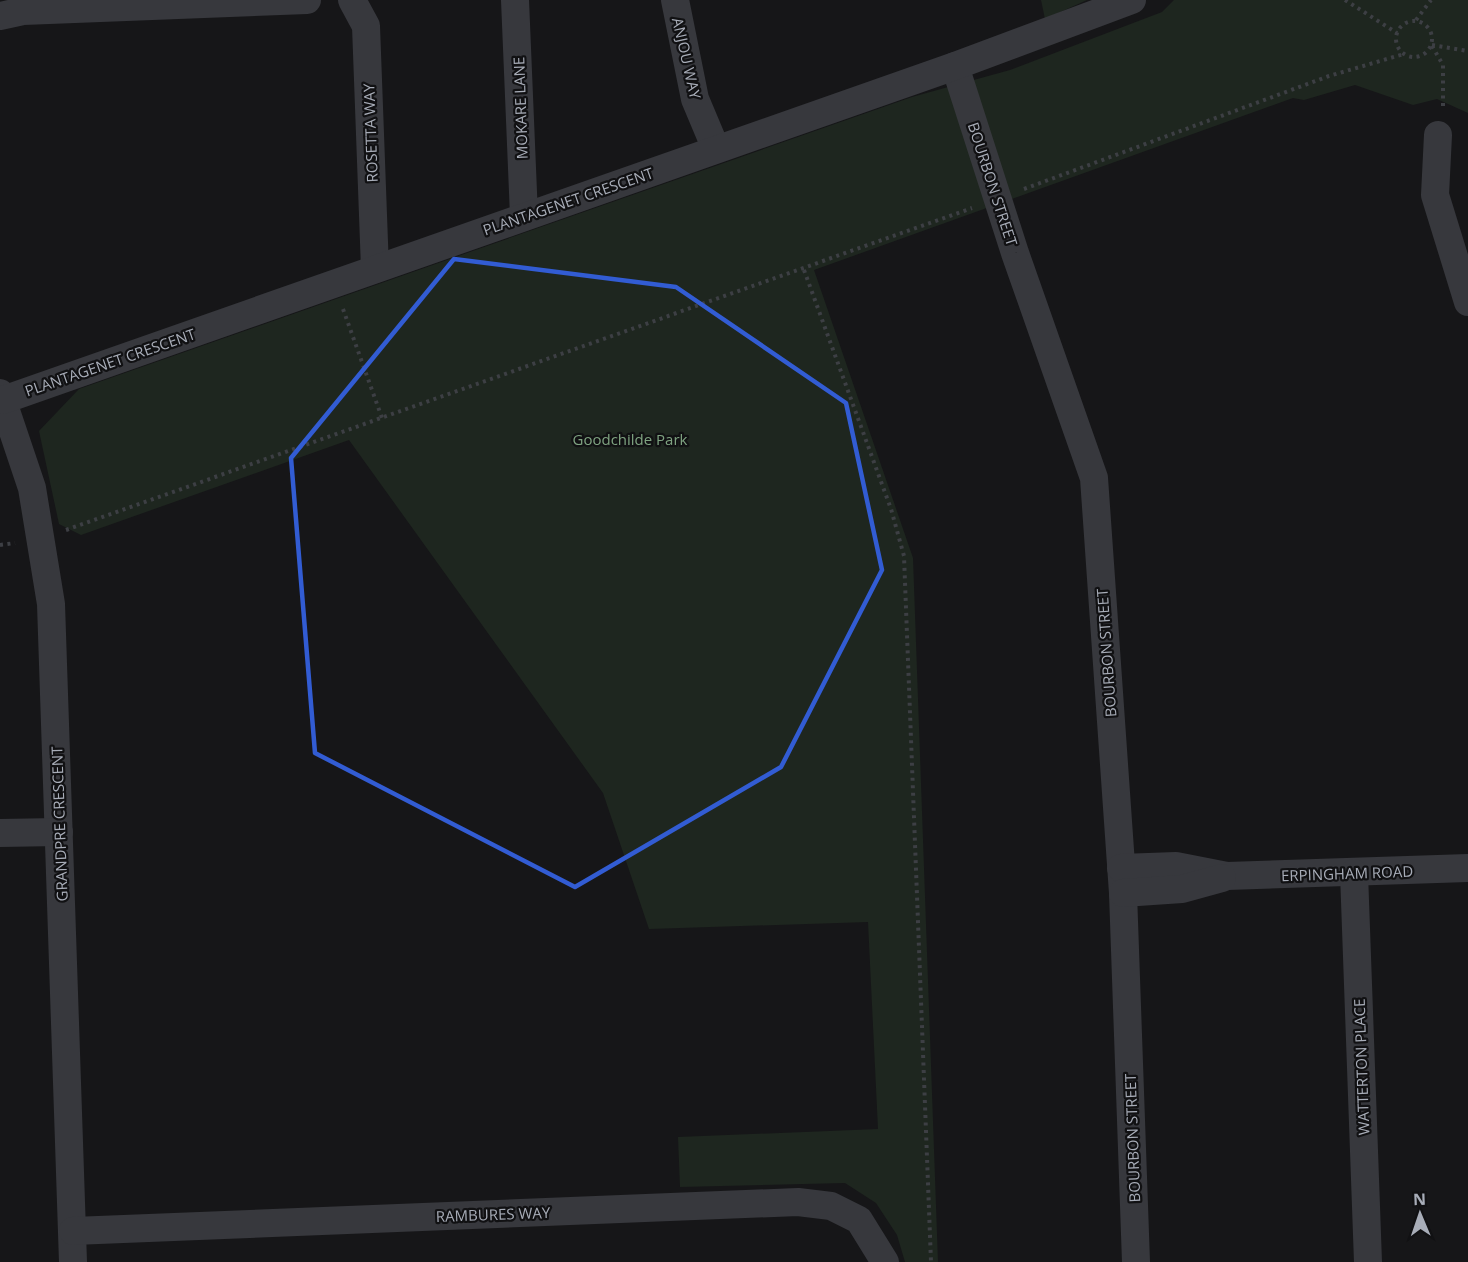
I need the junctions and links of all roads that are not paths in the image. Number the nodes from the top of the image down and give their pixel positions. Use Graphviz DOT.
graph roads {
  1 [pos="307,0"];
  2 [pos="352,0"];
  3 [pos="515,0"];
  4 [pos="675,0"];
  5 [pos="1132,0"];
  6 [pos="0,16"];
  7 [pos="955,66"];
  8 [pos="1438,135"];
  9 [pos="716,149"];
  10 [pos="524,216"];
  11 [pos="375,269"];
  12 [pos="1468,302"];
  13 [pos="2,396"];
  14 [pos="59,832"];
  15 [pos="0,833"];
  16 [pos="1468,868"];
  17 [pos="1354,873"];
  18 [pos="1122,880"];
  19 [pos="73,1232"];
  20 [pos="73,1262"];
  21 [pos="885,1262"];
  22 [pos="1136,1262"];
  23 [pos="1368,1262"];
  1 -- 6 [label="street"];
  2 -- 11 [label="street, ROSETTA WAY"];
  3 -- 10 [label="street, MOKARE LANE"];
  4 -- 9 [label="street, ANJOU WAY"];
  5 -- 7 [label="street, PLANTAGENET CRESCENT"];
  7 -- 9 [label="street, PLANTAGENET CRESCENT"];
  7 -- 18 [label="street, BOURBON STREET"];
  8 -- 12 [label="street"];
  9 -- 10 [label="street, PLANTAGENET CRESCENT"];
  10 -- 11 [label="street, PLANTAGENET CRESCENT"];
  11 -- 13 [label="street, PLANTAGENET CRESCENT"];
  13 -- 14 [label="street, GRANDPRE CRESCENT"];
  14 -- 15 [label="street"];
  14 -- 19 [label="street, GRANDPRE CRESCENT"];
  16 -- 17 [label="street, ERPINGHAM ROAD"];
  17 -- 18 [label="street, ERPINGHAM ROAD"];
  17 -- 23 [label="street, WATTERTON PLACE"];
  18 -- 22 [label="street, BOURBON STREET"];
  19 -- 20 [label="street, GRANDPRE CRESCENT"];
  19 -- 21 [label="street, RAMBURES WAY"];
}
